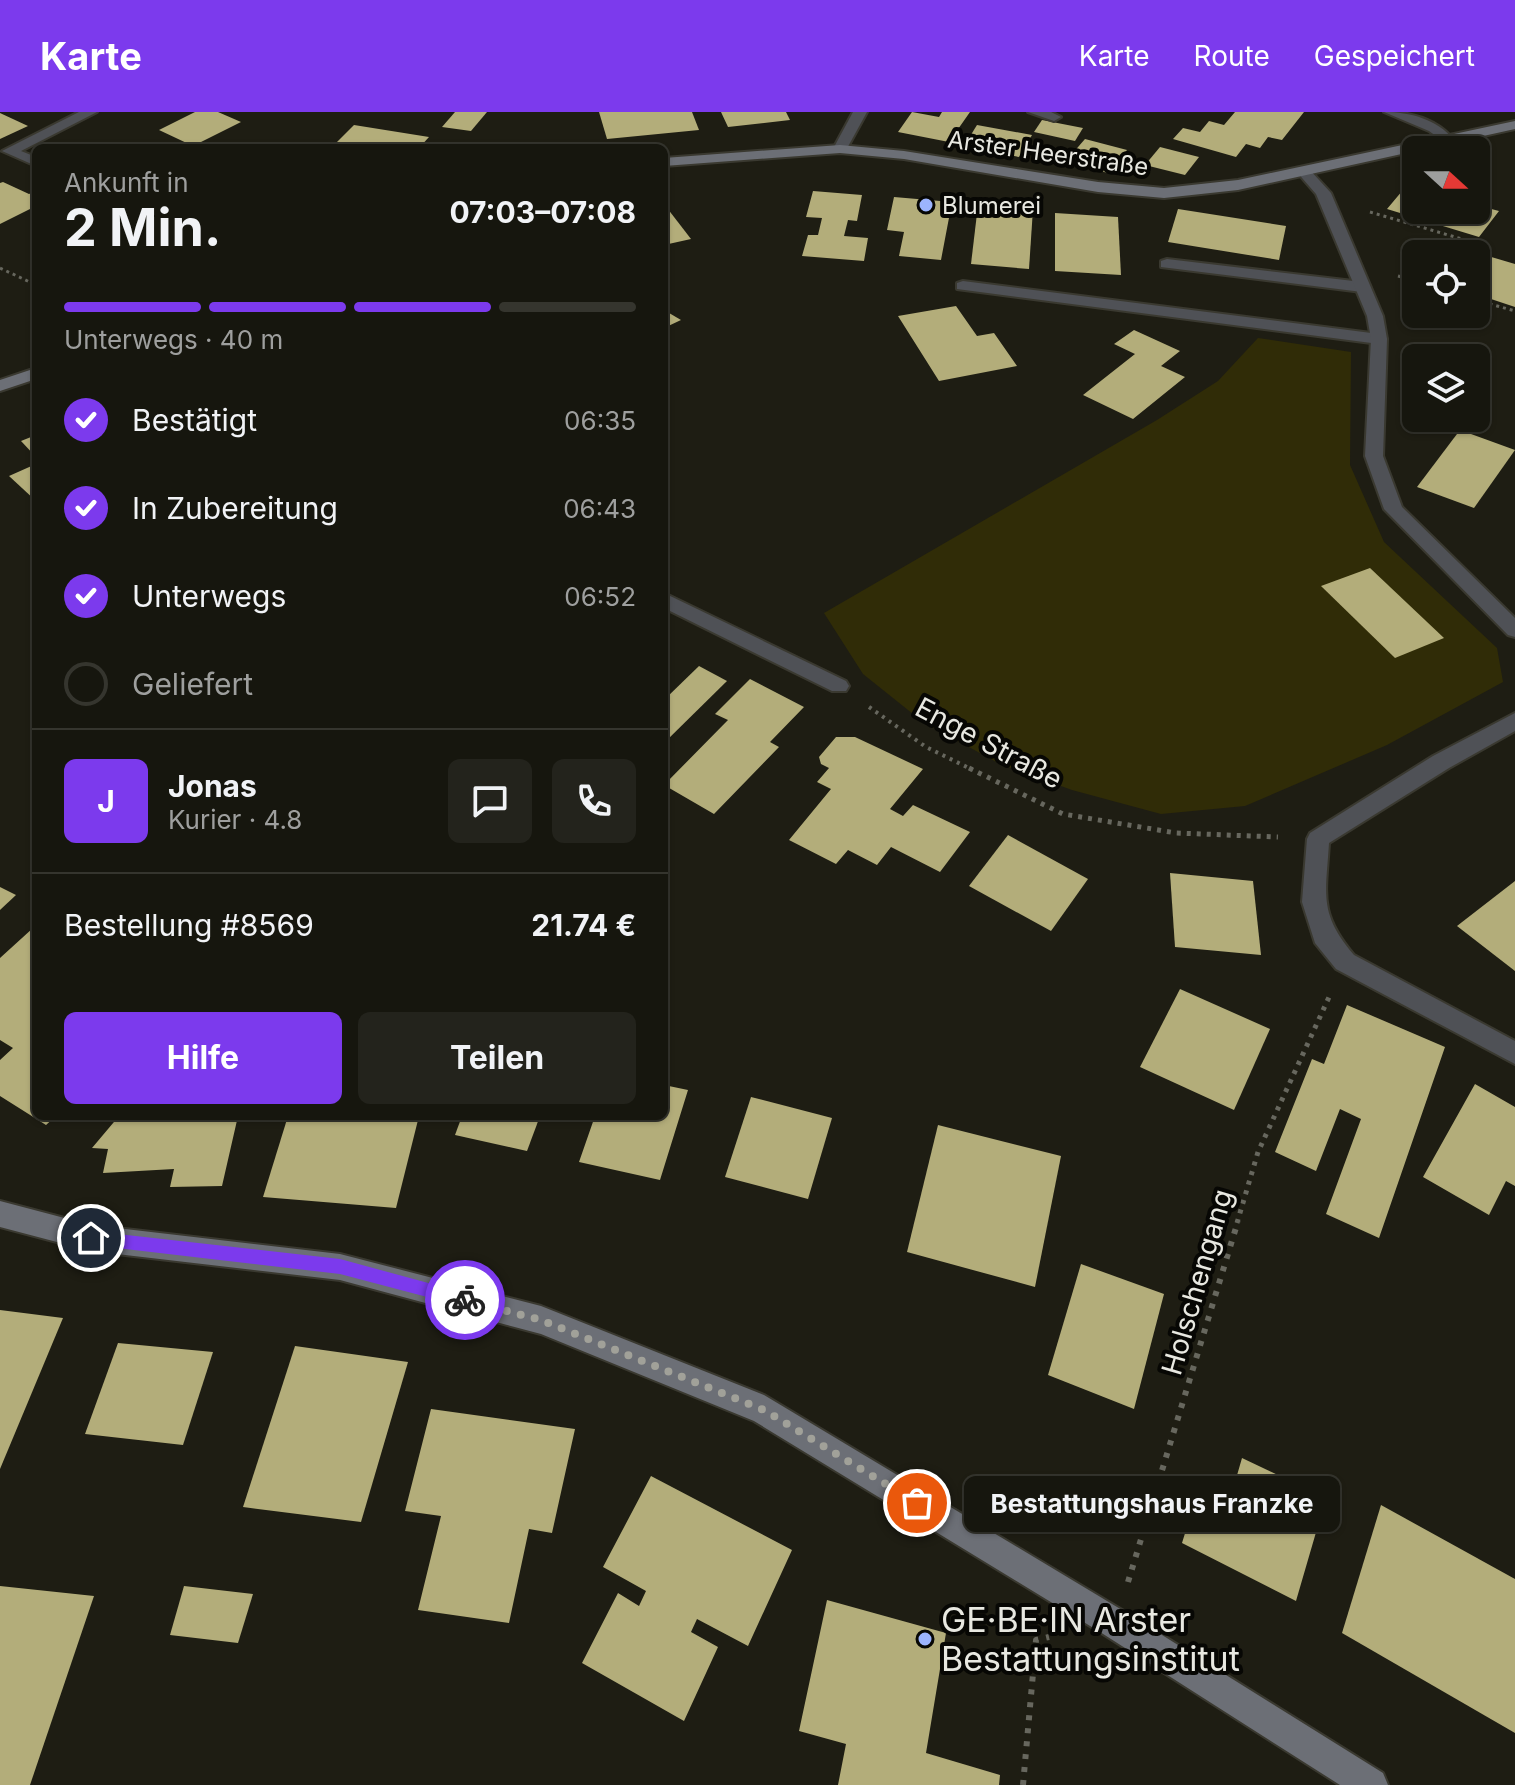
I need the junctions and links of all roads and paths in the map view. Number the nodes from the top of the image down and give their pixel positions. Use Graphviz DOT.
graph roads {
  1 [pos="90,112"];
  2 [pos="860,112"];
  3 [pos="1035,112"];
  4 [pos="1391,112"];
  5 [pos="1054,117"];
  6 [pos="1515,125"];
  7 [pos="1443,136"];
  8 [pos="1465,136"];
  9 [pos="840,149"];
  10 [pos="1402,150"];
  11 [pos="4,153"];
  12 [pos="32,161"];
  13 [pos="668,162"];
  14 [pos="1303,171"];
  15 [pos="1331,211"];
  16 [pos="1433,230"];
  17 [pos="1426,236"];
  18 [pos="1466,240"];
  19 [pos="1167,264"];
  20 [pos="0,268"];
  21 [pos="32,283"];
  22 [pos="963,286"];
  23 [pos="1362,287"];
  24 [pos="1490,304"];
  25 [pos="1515,311"];
  26 [pos="1379,339"];
  27 [pos="32,374"];
  28 [pos="0,386"];
  29 [pos="668,602"];
  30 [pos="1515,630"];
  31 [pos="839,686"];
  32 [pos="1515,721"];
  33 [pos="1318,839"];
  34 [pos="1345,962"];
  35 [pos="1515,1053"];
  36 [pos="0,1214"];
  37 [pos="1111,1621"];
  38 [pos="1023,1785"];
  39 [pos="1371,1785"];
  1 -- 11 [label="street"];
  2 -- 9 [label="street"];
  3 -- 5 [label="street"];
  4 -- 7 [label="street"];
  6 -- 8 [label="street, Arster Heerstraße"];
  9 -- 13 [label="street, Arster Heerstraße"];
  9 -- 14 [label="street, Arster Heerstraße"];
  10 -- 14 [label="street, Arster Heerstraße"];
  11 -- 12 [label="street"];
  14 -- 15 [label="street"];
  15 -- 16 [label="path"];
  15 -- 23 [label="street"];
  16 -- 17 [label="path"];
  16 -- 18 [label="path"];
  19 -- 23 [label="street"];
  20 -- 21 [label="path"];
  22 -- 26 [label="street"];
  23 -- 26 [label="street"];
  24 -- 25 [label="path"];
  26 -- 30 [label="street"];
  27 -- 28 [label="street"];
  29 -- 31 [label="street"];
  31 -- 33 [label="path, Enge Straße"];
  32 -- 33 [label="street"];
  33 -- 34 [label="street"];
  34 -- 35 [label="street"];
  34 -- 37 [label="path, Holschengang"];
  36 -- 37 [label="street"];
  37 -- 38 [label="path"];
  37 -- 39 [label="street"];
}
